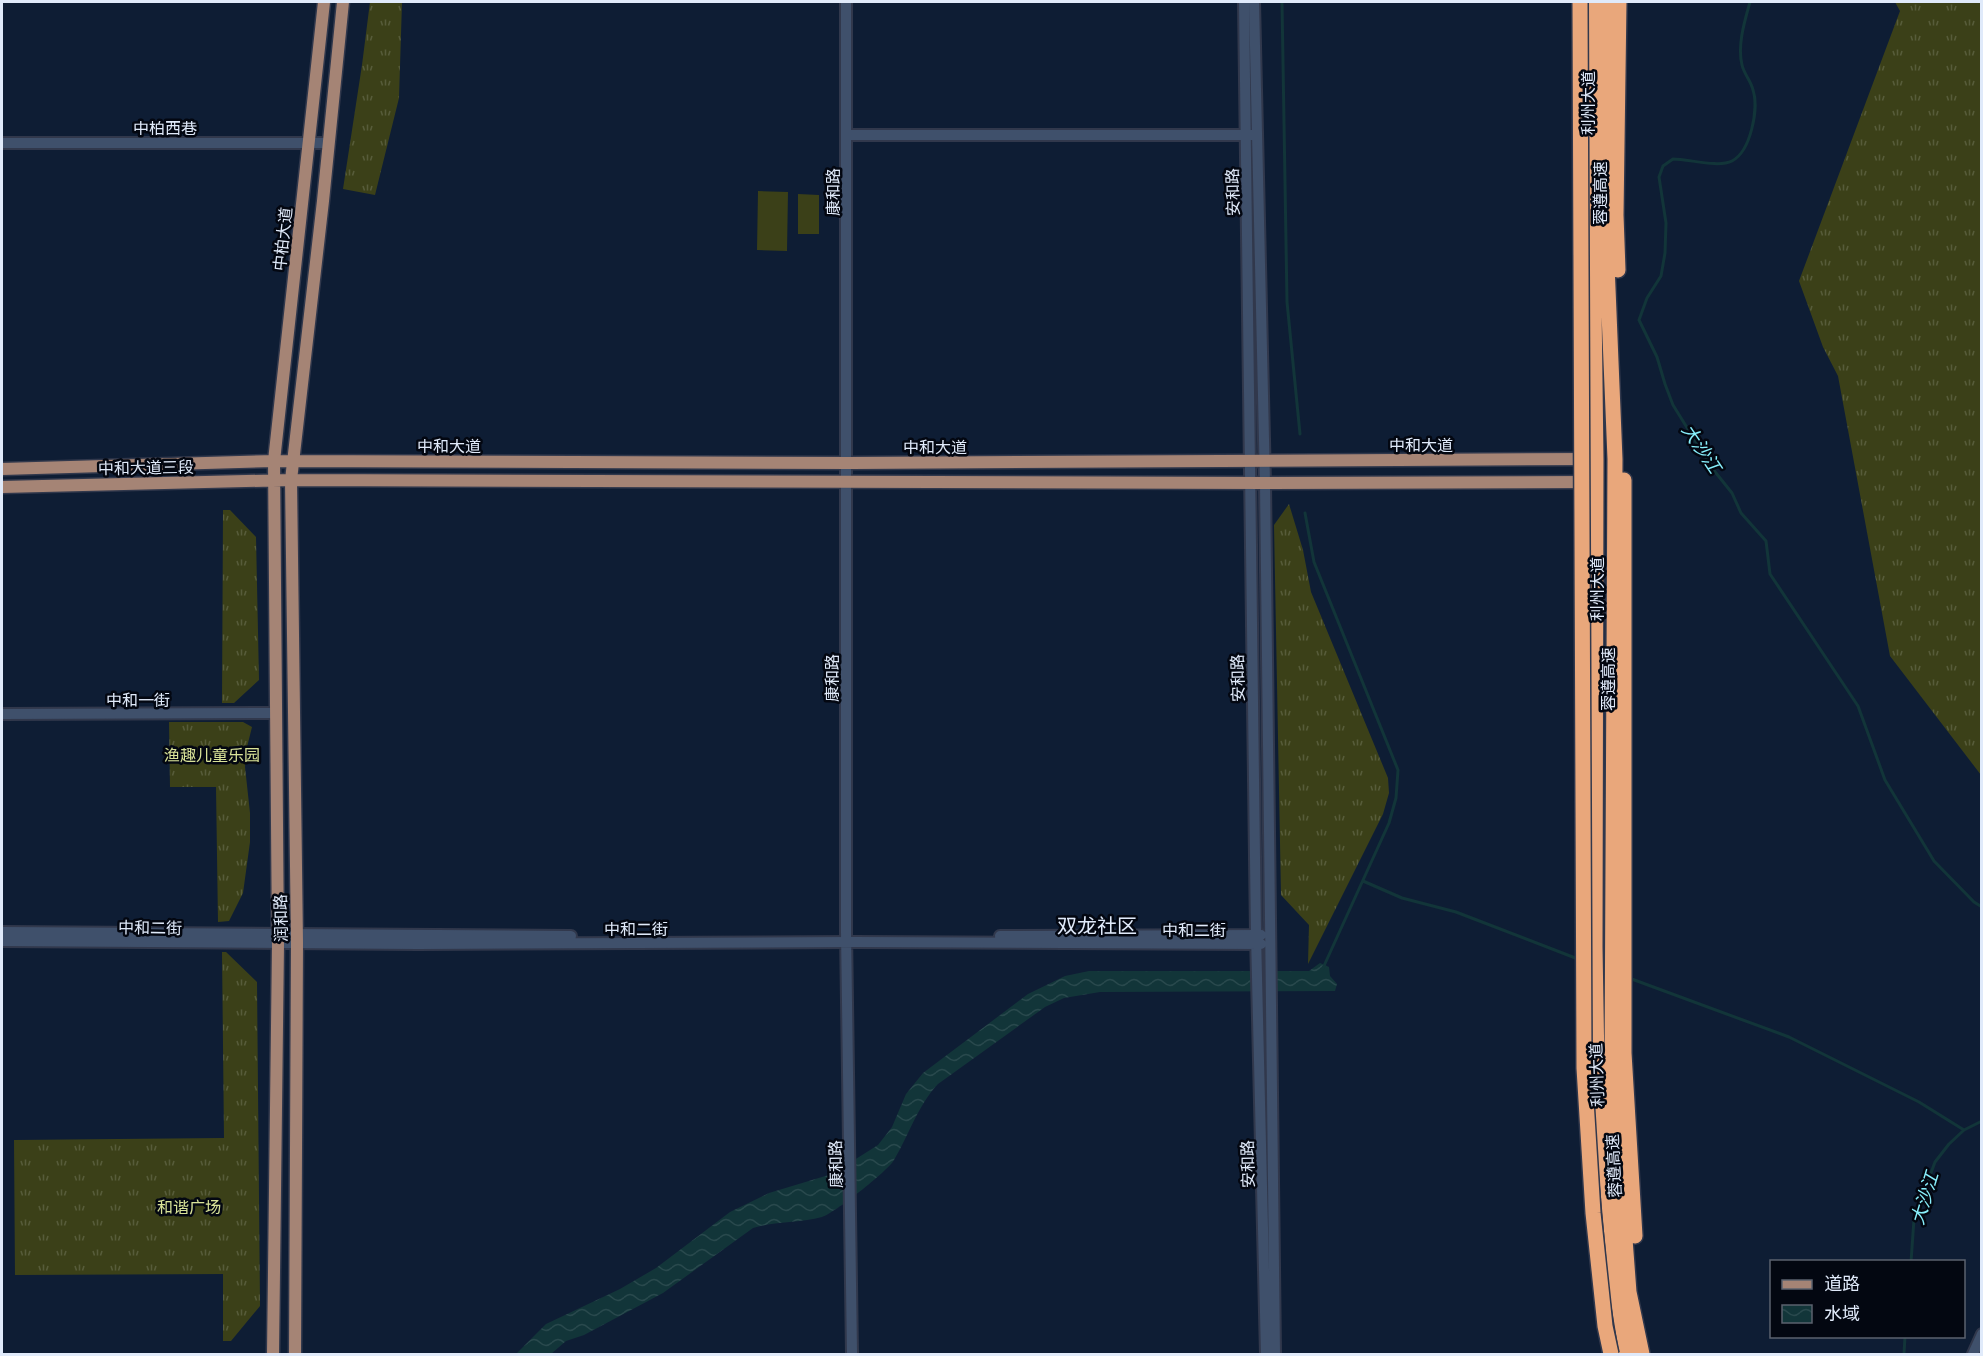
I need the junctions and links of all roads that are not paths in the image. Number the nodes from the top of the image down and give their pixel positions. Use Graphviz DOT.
graph roads {
  1 [pos="324,2"];
  2 [pos="343,2"];
  3 [pos="846,2"];
  4 [pos="1244,2"];
  5 [pos="1254,2"];
  6 [pos="1580,2"];
  7 [pos="1592,2"];
  8 [pos="1606,2"];
  9 [pos="1619,2"];
  10 [pos="847,135"];
  11 [pos="1251,135"];
  12 [pos="309,142"];
  13 [pos="2,143"];
  14 [pos="329,143"];
  15 [pos="1596,459"];
  16 [pos="274,461"];
  17 [pos="1264,461"];
  18 [pos="293,462"];
  19 [pos="1249,462"];
  20 [pos="845,463"];
  21 [pos="2,469"];
  22 [pos="291,480"];
  23 [pos="274,481"];
  24 [pos="846,481"];
  25 [pos="1596,482"];
  26 [pos="1249,483"];
  27 [pos="1265,483"];
  28 [pos="2,488"];
  29 [pos="275,713"];
  30 [pos="2,714"];
  31 [pos="2,932"];
  32 [pos="278,939"];
  33 [pos="297,939"];
  34 [pos="847,939"];
  35 [pos="1256,940"];
  36 [pos="1270,940"];
  37 [pos="2,941"];
  38 [pos="1982,1334"];
  39 [pos="273,1354"];
  40 [pos="295,1354"];
  41 [pos="852,1354"];
  42 [pos="1266,1354"];
  43 [pos="1275,1354"];
  44 [pos="1611,1354"];
  45 [pos="1628,1354"];
  46 [pos="1642,1354"];
  47 [pos="1650,1354"];
  48 [pos="1973,1354"];
  1 -- 12 [label="main road, 中柏大道"];
  2 -- 14 [label="main road"];
  3 -- 10 [label="street, 康和路"];
  4 -- 11 [label="street, 安和路"];
  5 -- 11 [label="street, 安和路"];
  6 -- 44 [label="highway, 蓉遵高速, bridge"];
  7 -- 15 [label="highway, 利州大道"];
  8 -- 46 [label="highway, 利州大道"];
  9 -- 47 [label="highway, 蓉遵高速"];
  10 -- 11 [label="street"];
  10 -- 20 [label="street, 康和路"];
  11 -- 17 [label="street, 安和路"];
  11 -- 19 [label="street, 安和路"];
  12 -- 13 [label="street, 中柏西巷"];
  12 -- 14 [label="street, 中柏西巷"];
  12 -- 16 [label="main road, 中柏大道"];
  14 -- 18 [label="main road"];
  15 -- 17 [label="main road, 中和大道"];
  15 -- 25 [label="highway, 利州大道"];
  16 -- 18 [label="main road, 中和大道"];
  16 -- 21 [label="main road, 中和大道三段"];
  16 -- 23 [label="main road, 中柏大道"];
  17 -- 19 [label="main road, 中和大道"];
  17 -- 27 [label="street, 安和路"];
  18 -- 20 [label="main road, 中和大道"];
  18 -- 22 [label="main road"];
  19 -- 20 [label="main road, 中和大道"];
  19 -- 26 [label="street, 安和路"];
  20 -- 24 [label="street, 康和路"];
  22 -- 23 [label="main road, 中和大道三段"];
  22 -- 24 [label="main road"];
  22 -- 33 [label="main road, 润和路"];
  23 -- 28 [label="main road, 中和大道三段"];
  23 -- 29 [label="main road, 润和路"];
  24 -- 26 [label="main road"];
  24 -- 34 [label="street, 康和路"];
  25 -- 27 [label="main road"];
  25 -- 45 [label="highway, 利州大道"];
  26 -- 27 [label="main road"];
  26 -- 35 [label="street, 安和路"];
  27 -- 36 [label="street, 安和路"];
  29 -- 30 [label="street, 中和一街"];
  29 -- 32 [label="main road, 润和路"];
  31 -- 32 [label="street, 中和二街"];
  32 -- 33 [label="street, 中和二街"];
  32 -- 37 [label="street, 中和二街"];
  32 -- 39 [label="main road, 润和路"];
  33 -- 34 [label="street, 中和二街"];
  33 -- 40 [label="main road, 润和路"];
  34 -- 35 [label="street, 中和二街"];
  34 -- 41 [label="street, 康和路"];
  35 -- 36 [label="street, 中和二街"];
  35 -- 42 [label="street, 安和路"];
  36 -- 43 [label="street, 安和路"];
  38 -- 48 [label="street"];
}
